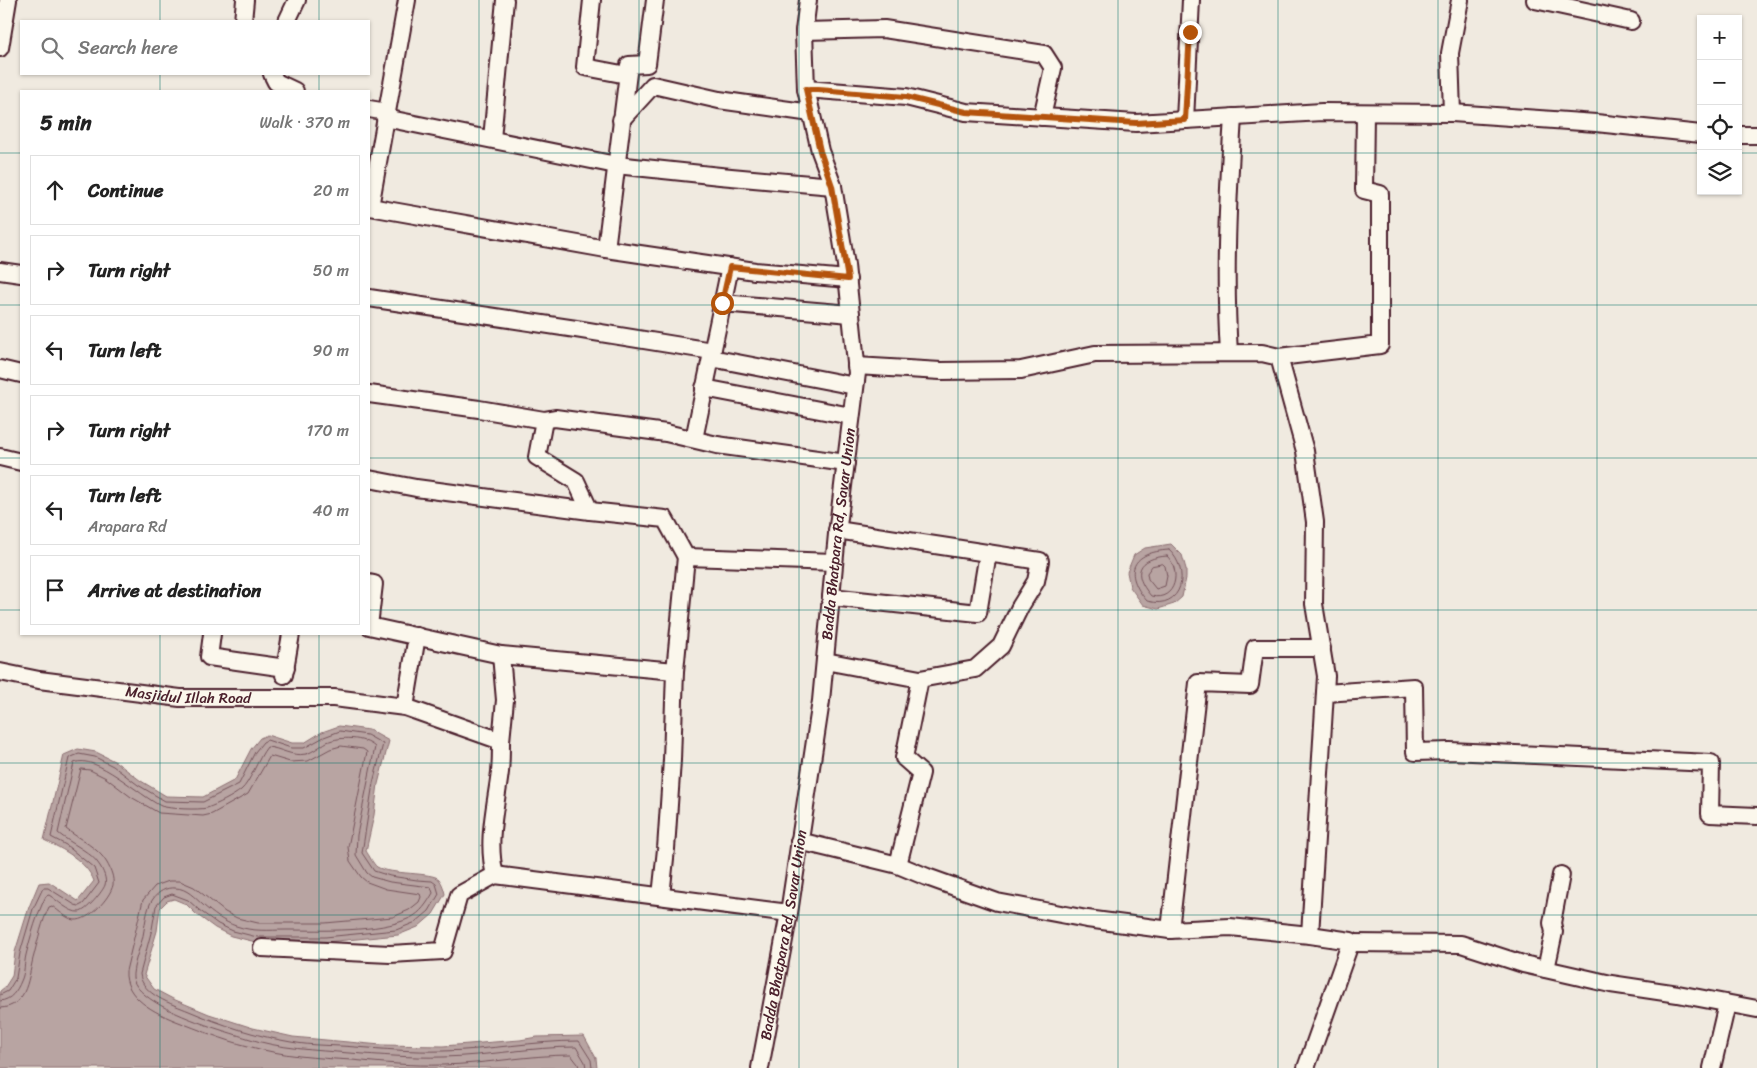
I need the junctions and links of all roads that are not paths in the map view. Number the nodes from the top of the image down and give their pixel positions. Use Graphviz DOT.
graph roads {
  1 [pos="8,0"];
  2 [pos="245,0"];
  3 [pos="297,0"];
  4 [pos="407,0"];
  5 [pos="505,0"];
  6 [pos="592,0"];
  7 [pos="655,0"];
  8 [pos="808,0"];
  9 [pos="1191,0"];
  10 [pos="1460,0"];
  11 [pos="1535,0"];
  12 [pos="244,20"];
  13 [pos="287,20"];
  14 [pos="1632,21"];
  15 [pos="804,31"];
  16 [pos="0,48"];
  17 [pos="272,75"];
  18 [pos="627,76"];
  19 [pos="806,89"];
  20 [pos="293,90"];
  21 [pos="370,109"];
  22 [pos="812,112"];
  23 [pos="1365,113"];
  24 [pos="1452,113"];
  25 [pos="386,115"];
  26 [pos="1042,117"];
  27 [pos="1233,117"];
  28 [pos="621,120"];
  29 [pos="1185,120"];
  30 [pos="1697,134"];
  31 [pos="1742,134"];
  32 [pos="1757,135"];
  33 [pos="492,139"];
  34 [pos="616,165"];
  35 [pos="832,186"];
  36 [pos="370,205"];
  37 [pos="370,211"];
  38 [pos="606,249"];
  39 [pos="730,267"];
  40 [pos="0,270"];
  41 [pos="20,274"];
  42 [pos="848,279"];
  43 [pos="370,298"];
  44 [pos="722,303"];
  45 [pos="851,314"];
  46 [pos="1229,353"];
  47 [pos="711,355"];
  48 [pos="1279,357"];
  49 [pos="856,366"];
  50 [pos="0,369"];
  51 [pos="20,374"];
  52 [pos="855,386"];
  53 [pos="704,388"];
  54 [pos="370,394"];
  55 [pos="851,416"];
  56 [pos="544,420"];
  57 [pos="694,439"];
  58 [pos="0,457"];
  59 [pos="20,462"];
  60 [pos="846,463"];
  61 [pos="370,478"];
  62 [pos="590,511"];
  63 [pos="837,530"];
  64 [pos="988,553"];
  65 [pos="686,557"];
  66 [pos="834,562"];
  67 [pos="370,583"];
  68 [pos="831,597"];
  69 [pos="370,618"];
  70 [pos="370,626"];
  71 [pos="212,635"];
  72 [pos="292,635"];
  73 [pos="417,636"];
  74 [pos="1322,648"];
  75 [pos="501,655"];
  76 [pos="825,661"];
  77 [pos="675,671"];
  78 [pos="0,672"];
  79 [pos="920,679"];
  80 [pos="1325,693"];
  81 [pos="405,707"];
  82 [pos="501,741"];
  83 [pos="1757,816"];
  84 [pos="799,841"];
  85 [pos="898,865"];
  86 [pos="495,875"];
  87 [pos="1561,875"];
  88 [pos="661,896"];
  89 [pos="789,913"];
  90 [pos="1170,930"];
  91 [pos="1310,935"];
  92 [pos="1350,943"];
  93 [pos="262,948"];
  94 [pos="1546,969"];
  95 [pos="1727,1004"];
  96 [pos="1757,1009"];
  97 [pos="760,1068"];
  98 [pos="1306,1068"];
  99 [pos="1712,1068"];
  1 -- 16 [label="street"];
  2 -- 12 [label="street"];
  3 -- 13 [label="street"];
  4 -- 25 [label="street"];
  5 -- 33 [label="street"];
  6 -- 18 [label="street"];
  7 -- 18 [label="street"];
  8 -- 15 [label="street, Badda Bhatpara Rd, Savar Union"];
  9 -- 29 [label="street"];
  10 -- 24 [label="street"];
  11 -- 14 [label="street"];
  15 -- 19 [label="street, Badda Bhatpara Rd, Savar Union"];
  15 -- 26 [label="street"];
  17 -- 20 [label="street"];
  18 -- 28 [label="street"];
  19 -- 22 [label="street, Badda Bhatpara Rd, Savar Union"];
  19 -- 26 [label="street"];
  21 -- 25 [label="street"];
  22 -- 28 [label="street"];
  22 -- 35 [label="street, Badda Bhatpara Rd, Savar Union"];
  23 -- 24 [label="street"];
  23 -- 27 [label="street"];
  23 -- 48 [label="street"];
  24 -- 30 [label="street"];
  25 -- 33 [label="street"];
  25 -- 36 [label="street"];
  26 -- 29 [label="street"];
  27 -- 29 [label="street"];
  27 -- 46 [label="street"];
  28 -- 34 [label="street"];
  31 -- 32 [label="street"];
  33 -- 34 [label="street"];
  34 -- 35 [label="street"];
  34 -- 38 [label="street"];
  35 -- 42 [label="street, Badda Bhatpara Rd, Savar Union"];
  37 -- 38 [label="street"];
  38 -- 39 [label="street"];
  39 -- 42 [label="street"];
  39 -- 44 [label="street"];
  40 -- 41 [label="street"];
  42 -- 45 [label="street, Badda Bhatpara Rd, Savar Union"];
  43 -- 47 [label="street"];
  44 -- 45 [label="street"];
  44 -- 47 [label="street"];
  45 -- 49 [label="street, Badda Bhatpara Rd, Savar Union"];
  46 -- 48 [label="street"];
  46 -- 49 [label="street"];
  47 -- 52 [label="street"];
  47 -- 53 [label="street"];
  48 -- 74 [label="street"];
  49 -- 52 [label="street, Badda Bhatpara Rd, Savar Union"];
  50 -- 51 [label="street"];
  52 -- 55 [label="street, Badda Bhatpara Rd, Savar Union"];
  53 -- 55 [label="street"];
  53 -- 57 [label="street"];
  54 -- 56 [label="street"];
  55 -- 60 [label="street, Badda Bhatpara Rd, Savar Union"];
  56 -- 57 [label="street"];
  56 -- 62 [label="street"];
  57 -- 60 [label="street"];
  58 -- 59 [label="street"];
  60 -- 63 [label="street, Badda Bhatpara Rd, Savar Union"];
  61 -- 62 [label="street"];
  62 -- 65 [label="street"];
  63 -- 64 [label="street"];
  63 -- 66 [label="street, Badda Bhatpara Rd, Savar Union"];
  64 -- 68 [label="street"];
  64 -- 79 [label="street"];
  65 -- 66 [label="street"];
  65 -- 77 [label="street"];
  66 -- 68 [label="street, Badda Bhatpara Rd, Savar Union"];
  67 -- 69 [label="street"];
  68 -- 76 [label="street, Badda Bhatpara Rd, Savar Union"];
  70 -- 73 [label="street"];
  71 -- 72 [label="street"];
  73 -- 75 [label="street"];
  73 -- 81 [label="street"];
  74 -- 80 [label="street"];
  74 -- 90 [label="street"];
  75 -- 77 [label="street"];
  75 -- 82 [label="street"];
  76 -- 79 [label="street"];
  76 -- 84 [label="street, Badda Bhatpara Rd, Savar Union"];
  77 -- 88 [label="street"];
  78 -- 81 [label="street, Masjidul Illah Road"];
  79 -- 85 [label="street"];
  80 -- 83 [label="street"];
  80 -- 91 [label="street"];
  81 -- 82 [label="street, Masjidul Illah Road"];
  82 -- 86 [label="street"];
  84 -- 85 [label="street"];
  84 -- 89 [label="street, Badda Bhatpara Rd, Savar Union"];
  85 -- 90 [label="street"];
  86 -- 88 [label="street"];
  86 -- 93 [label="street"];
  87 -- 94 [label="street"];
  88 -- 89 [label="street"];
  89 -- 97 [label="street, Badda Bhatpara Rd, Savar Union"];
  90 -- 91 [label="street"];
  91 -- 92 [label="street"];
  92 -- 94 [label="street"];
  92 -- 98 [label="street"];
  94 -- 95 [label="street"];
  95 -- 96 [label="street"];
  95 -- 99 [label="street"];
}
